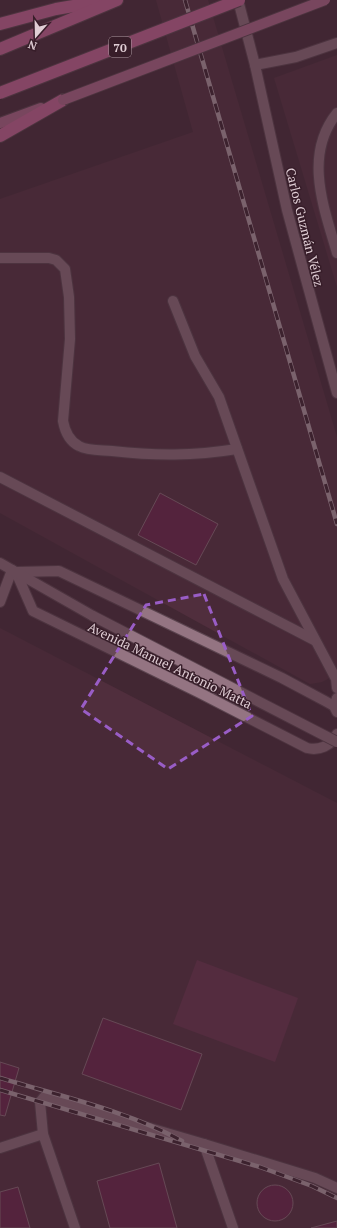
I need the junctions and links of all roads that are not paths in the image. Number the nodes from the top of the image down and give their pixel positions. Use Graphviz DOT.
graph roads {
  1 [pos="109,0"];
  2 [pos="117,0"];
  3 [pos="238,0"];
  4 [pos="325,0"];
  5 [pos="0,24"];
  6 [pos="337,43"];
  7 [pos="0,49"];
  8 [pos="255,65"];
  9 [pos="0,93"];
  10 [pos="63,100"];
  11 [pos="337,113"];
  12 [pos="0,123"];
  13 [pos="0,136"];
  14 [pos="337,253"];
  15 [pos="0,258"];
  16 [pos="174,301"];
  17 [pos="337,393"];
  18 [pos="237,449"];
  19 [pos="0,477"];
  20 [pos="0,563"];
  21 [pos="14,571"];
  22 [pos="0,602"];
  23 [pos="314,640"];
  24 [pos="337,688"];
  25 [pos="336,706"];
  26 [pos="337,734"];
  27 [pos="337,742"];
  28 [pos="43,1134"];
  29 [pos="204,1144"];
  30 [pos="0,1148"];
  31 [pos="337,1188"];
  32 [pos="75,1228"];
  33 [pos="233,1228"];
  1 -- 5 [label="highway"];
  2 -- 7 [label="highway"];
  3 -- 8 [label="street, Carlos Guzmán Vélez"];
  3 -- 9 [label="highway, 70, bridge"];
  4 -- 10 [label="main road, bridge"];
  6 -- 8 [label="street"];
  8 -- 17 [label="street, Carlos Guzmán Vélez"];
  10 -- 12 [label="main road"];
  10 -- 13 [label="highway"];
  11 -- 14 [label="street"];
  15 -- 18 [label="street"];
  16 -- 18 [label="street"];
  18 -- 23 [label="street"];
  19 -- 23 [label="street"];
  20 -- 21 [label="street, Avenida Manuel Antonio Matta"];
  21 -- 22 [label="street"];
  21 -- 25 [label="street"];
  21 -- 26 [label="street, Avenida Manuel Antonio Matta"];
  21 -- 27 [label="street, Avenida Manuel Antonio Matta, bridge"];
  23 -- 24 [label="street"];
  28 -- 29 [label="street"];
  28 -- 30 [label="street"];
  28 -- 32 [label="street"];
  29 -- 31 [label="street"];
  29 -- 33 [label="street"];
}
